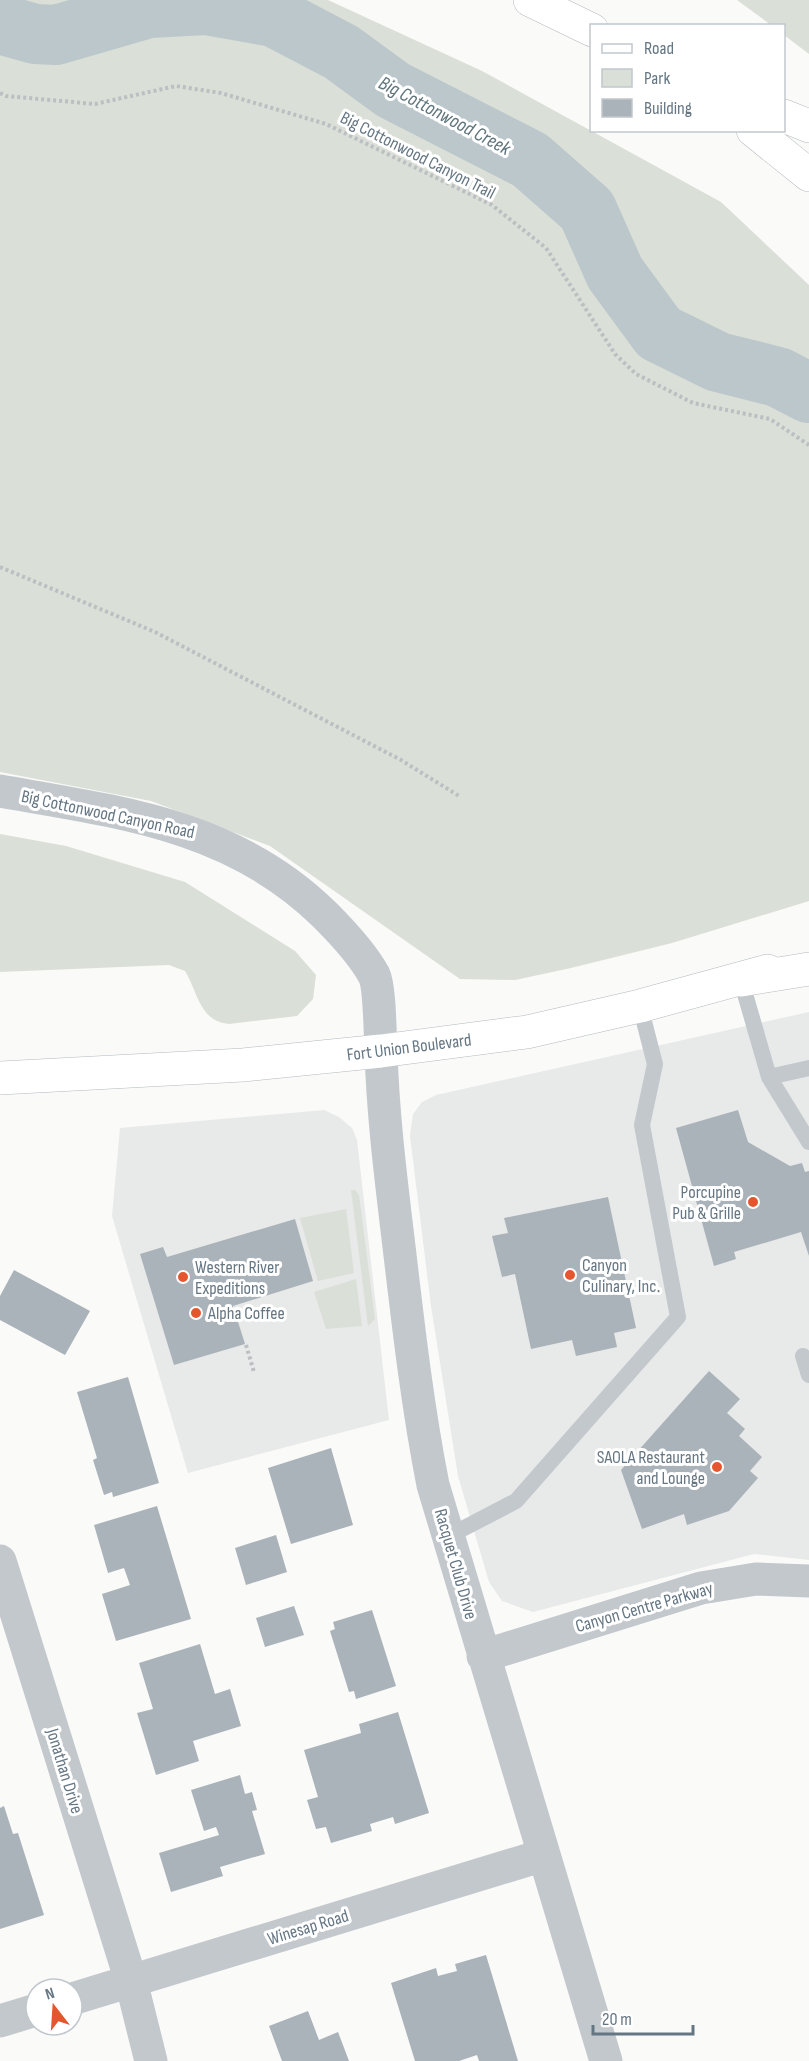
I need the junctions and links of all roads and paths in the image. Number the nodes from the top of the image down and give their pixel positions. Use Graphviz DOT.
graph roads {
  1 [pos="530,0"];
  2 [pos="590,30"];
  3 [pos="0,93"];
  4 [pos="785,117"];
  5 [pos="809,126"];
  6 [pos="755,132"];
  7 [pos="809,175"];
  8 [pos="809,445"];
  9 [pos="0,567"];
  10 [pos="0,791"];
  11 [pos="459,796"];
  12 [pos="809,958"];
  13 [pos="809,969"];
  14 [pos="741,980"];
  15 [pos="640,1006"];
  16 [pos="381,1052"];
  17 [pos="809,1068"];
  18 [pos="769,1077"];
  19 [pos="0,1078"];
  20 [pos="809,1142"];
  21 [pos="246,1345"];
  22 [pos="803,1356"];
  23 [pos="254,1372"];
  24 [pos="809,1375"];
  25 [pos="447,1537"];
  26 [pos="0,1561"];
  27 [pos="809,1581"];
  28 [pos="483,1656"];
  29 [pos="544,1855"];
  30 [pos="131,1982"];
  31 [pos="84,1996"];
  32 [pos="24,2014"];
  33 [pos="0,2021"];
  34 [pos="151,2061"];
  35 [pos="606,2061"];
  1 -- 2 [label="main road"];
  3 -- 8 [label="path, Big Cottonwood Canyon Trail"];
  4 -- 5 [label="main road"];
  6 -- 7 [label="main road"];
  9 -- 11 [label="path"];
  10 -- 16 [label="street, Big Cottonwood Canyon Road"];
  12 -- 14 [label="main road, Fort Union Boulevard"];
  13 -- 14 [label="main road"];
  14 -- 15 [label="main road, Fort Union Boulevard"];
  14 -- 18 [label="lane"];
  15 -- 16 [label="main road, Fort Union Boulevard"];
  15 -- 25 [label="lane"];
  16 -- 19 [label="main road, Fort Union Boulevard"];
  16 -- 25 [label="street, Racquet Club Drive"];
  17 -- 18 [label="lane"];
  18 -- 20 [label="lane"];
  21 -- 23 [label="path"];
  22 -- 24 [label="lane"];
  25 -- 28 [label="street, Racquet Club Drive"];
  26 -- 30 [label="street, Jonathan Drive"];
  27 -- 28 [label="street, Canyon Centre Parkway"];
  28 -- 29 [label="street, Racquet Club Drive"];
  29 -- 30 [label="street, Winesap Road"];
  29 -- 35 [label="street, Racquet Club Drive"];
  30 -- 31 [label="street, Winesap Road"];
  30 -- 34 [label="street, Jonathan Drive"];
  32 -- 33 [label="street"];
}
